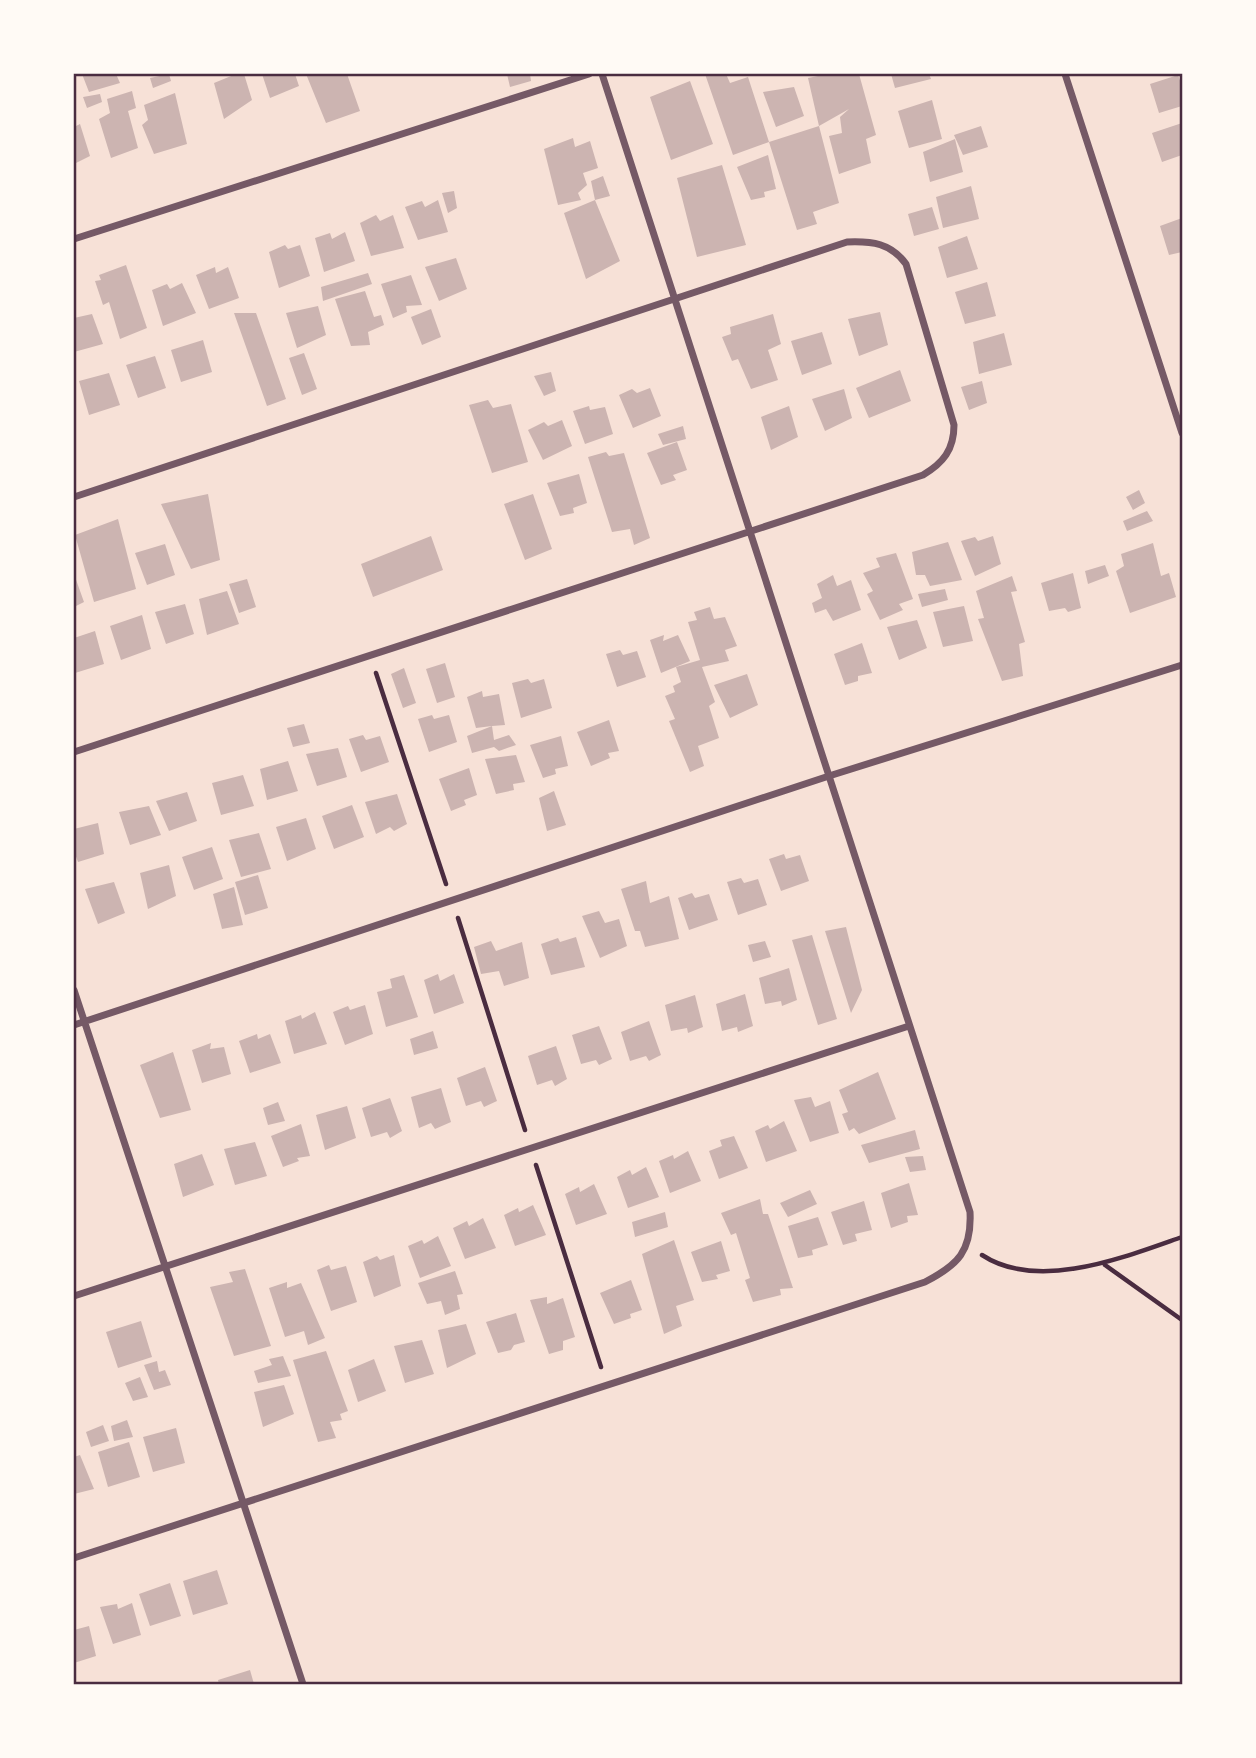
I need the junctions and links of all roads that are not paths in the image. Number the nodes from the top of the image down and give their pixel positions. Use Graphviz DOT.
graph roads {
  1 [pos="589,74"];
  2 [pos="602,74"];
  3 [pos="1065,74"];
  4 [pos="74,239"];
  5 [pos="674,298"];
  6 [pos="1182,433"];
  7 [pos="74,498"];
  8 [pos="748,531"];
  9 [pos="1182,665"];
  10 [pos="74,752"];
  11 [pos="829,776"];
  12 [pos="74,990"];
  13 [pos="83,1022"];
  14 [pos="74,1025"];
  15 [pos="909,1026"];
  16 [pos="162,1266"];
  17 [pos="74,1296"];
  18 [pos="242,1503"];
  19 [pos="74,1558"];
  20 [pos="303,1685"];
  1 -- 4 [label="street"];
  2 -- 5 [label="street"];
  3 -- 6 [label="street"];
  5 -- 7 [label="street"];
  5 -- 8 [label="street"];
  5 -- 8 [label="street"];
  8 -- 10 [label="street"];
  8 -- 11 [label="street"];
  9 -- 11 [label="street"];
  11 -- 13 [label="street"];
  11 -- 15 [label="street"];
  12 -- 13 [label="street"];
  13 -- 14 [label="street"];
  13 -- 16 [label="street"];
  15 -- 16 [label="street"];
  15 -- 18 [label="street"];
  16 -- 17 [label="street"];
  16 -- 18 [label="street"];
  18 -- 19 [label="street"];
  18 -- 20 [label="street"];
}
